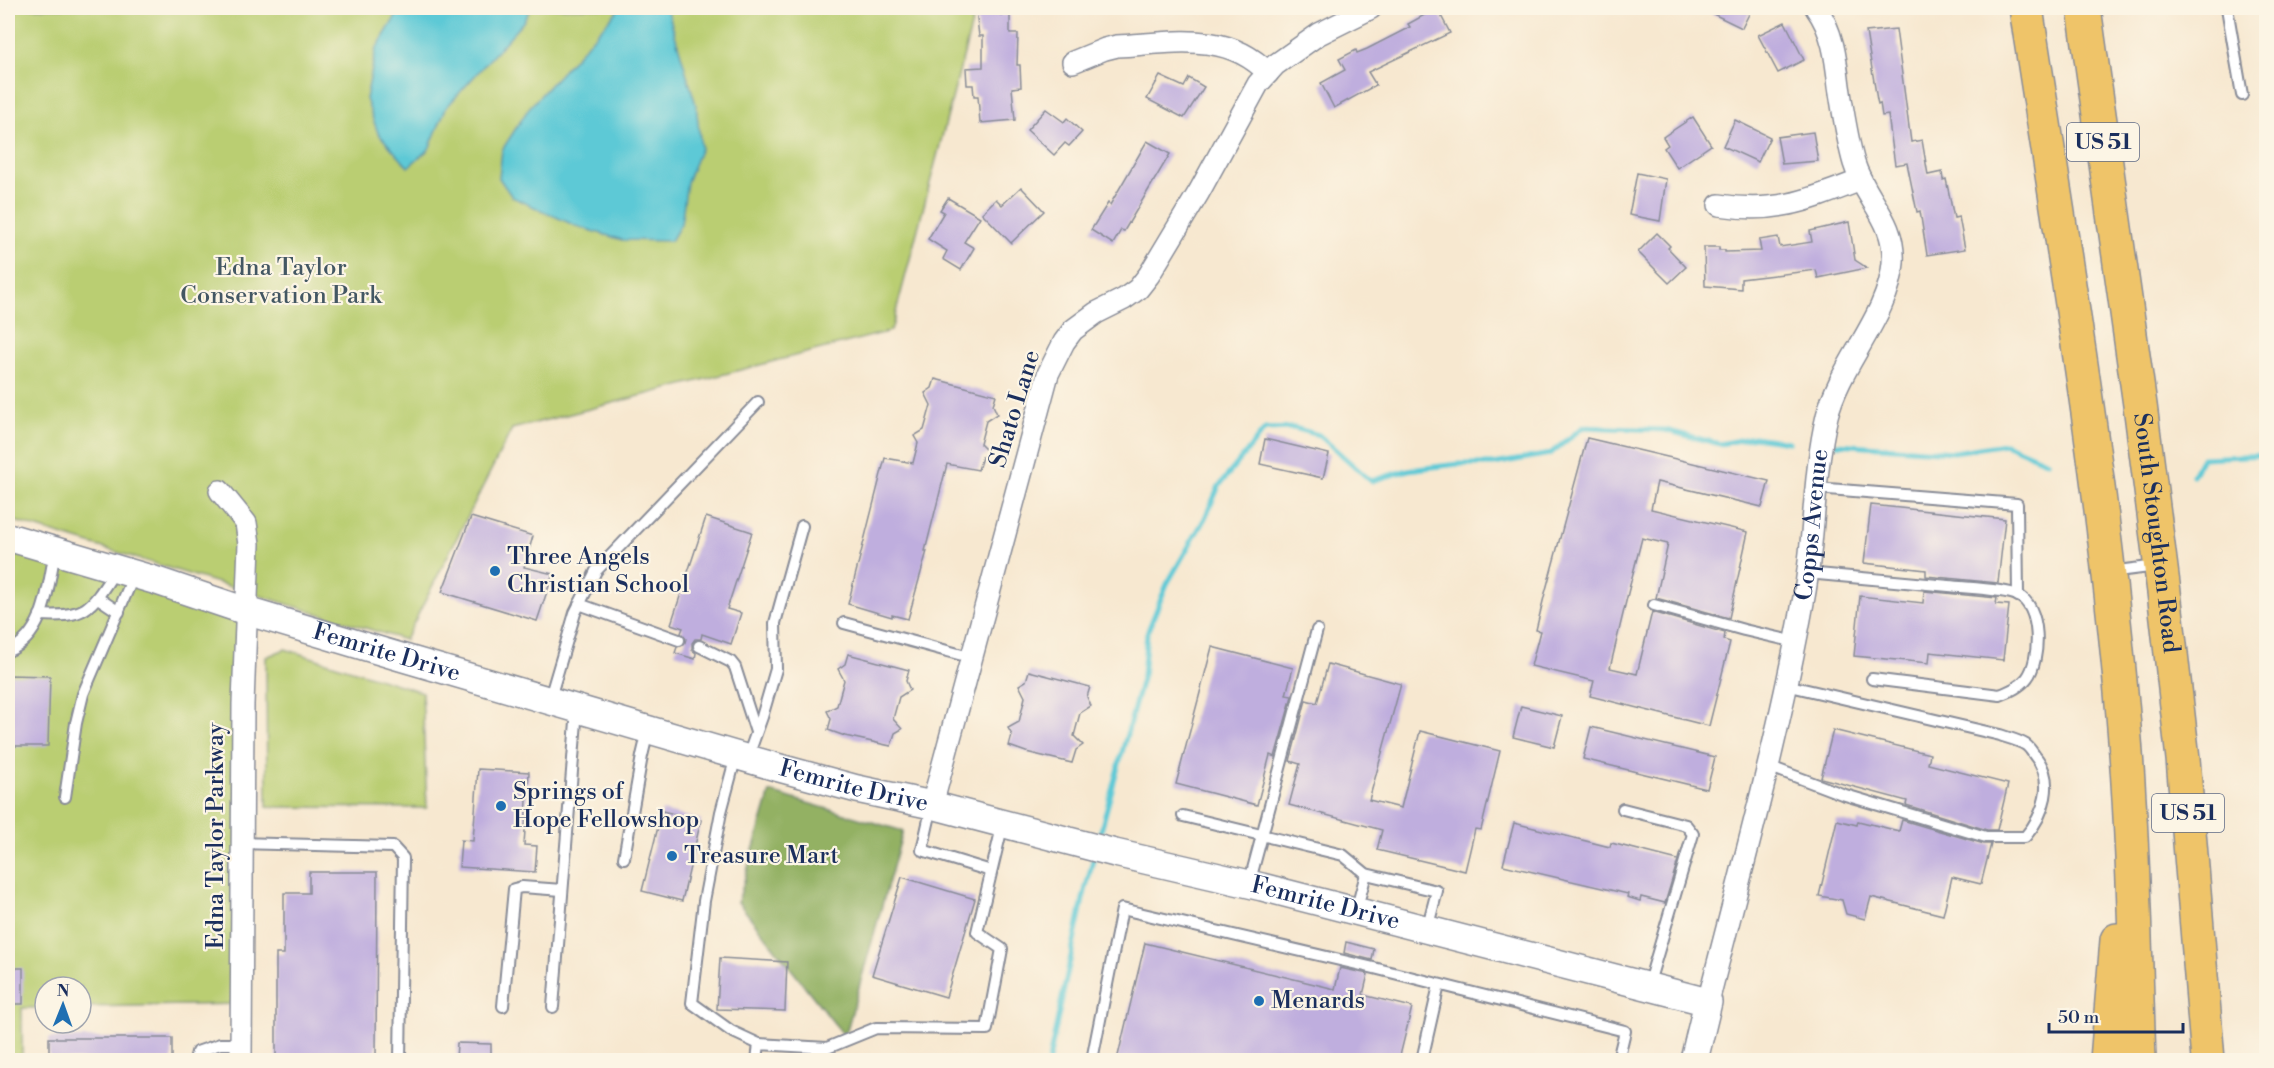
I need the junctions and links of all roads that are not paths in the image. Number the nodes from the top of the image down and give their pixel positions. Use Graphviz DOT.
graph roads {
  1 [pos="1371,8"];
  2 [pos="1816,8"];
  3 [pos="2026,8"];
  4 [pos="2084,8"];
  5 [pos="2227,8"];
  6 [pos="1073,63"];
  7 [pos="1268,73"];
  8 [pos="2242,95"];
  9 [pos="1861,180"];
  10 [pos="1719,205"];
  11 [pos="758,402"];
  12 [pos="1816,488"];
  13 [pos="220,491"];
  14 [pos="802,526"];
  15 [pos="8,537"];
  16 [pos="55,551"];
  17 [pos="2161,565"];
  18 [pos="125,572"];
  19 [pos="2109,572"];
  20 [pos="1807,573"];
  21 [pos="2018,596"];
  22 [pos="98,598"];
  23 [pos="579,604"];
  24 [pos="1654,605"];
  25 [pos="246,611"];
  26 [pos="119,612"];
  27 [pos="40,615"];
  28 [pos="844,622"];
  29 [pos="1317,630"];
  30 [pos="679,640"];
  31 [pos="1796,642"];
  32 [pos="699,646"];
  33 [pos="8,651"];
  34 [pos="973,658"];
  35 [pos="1872,679"];
  36 [pos="1786,686"];
  37 [pos="549,701"];
  38 [pos="577,709"];
  39 [pos="649,730"];
  40 [pos="756,732"];
  41 [pos="741,757"];
  42 [pos="1768,766"];
  43 [pos="65,797"];
  44 [pos="932,804"];
  45 [pos="1623,809"];
  46 [pos="1183,816"];
  47 [pos="1003,823"];
  48 [pos="1262,836"];
  49 [pos="242,843"];
  50 [pos="2131,846"];
  51 [pos="624,858"];
  52 [pos="991,871"];
  53 [pos="1366,874"];
  54 [pos="1249,884"];
  55 [pos="562,890"];
  56 [pos="1356,911"];
  57 [pos="1427,929"];
  58 [pos="1440,985"];
  59 [pos="1648,987"];
  60 [pos="1708,1002"];
  61 [pos="503,1006"];
  62 [pos="553,1007"];
  63 [pos="759,1044"];
  64 [pos="241,1052"];
  65 [pos="195,1060"];
  66 [pos="400,1060"];
  67 [pos="757,1060"];
  68 [pos="1092,1060"];
  69 [pos="1422,1060"];
  70 [pos="1618,1060"];
  71 [pos="1694,1060"];
  72 [pos="2107,1060"];
  73 [pos="2139,1060"];
  74 [pos="2208,1060"];
  1 -- 7 [label="street, Shato Lane"];
  2 -- 9 [label="street, Copps Avenue"];
  3 -- 19 [label="main road, US 51"];
  4 -- 17 [label="main road, South Stoughton Road / US 51"];
  5 -- 8 [label="lane"];
  6 -- 7 [label="street"];
  7 -- 34 [label="street, Shato Lane"];
  9 -- 10 [label="street"];
  9 -- 12 [label="street, Copps Avenue"];
  11 -- 23 [label="lane"];
  12 -- 20 [label="street, Copps Avenue"];
  12 -- 21 [label="lane"];
  13 -- 25 [label="street, Edna Taylor Parkway"];
  14 -- 40 [label="lane"];
  15 -- 16 [label="street, Femrite Drive"];
  16 -- 18 [label="street, Femrite Drive"];
  16 -- 27 [label="lane"];
  17 -- 19 [label="lane"];
  17 -- 74 [label="main road, South Stoughton Road / US 51"];
  18 -- 22 [label="lane"];
  18 -- 25 [label="street, Femrite Drive"];
  18 -- 26 [label="lane"];
  19 -- 50 [label="main road, US 51"];
  20 -- 21 [label="lane"];
  20 -- 31 [label="street, Copps Avenue"];
  21 -- 35 [label="lane"];
  22 -- 26 [label="lane"];
  22 -- 27 [label="lane"];
  23 -- 30 [label="lane"];
  23 -- 37 [label="lane"];
  24 -- 31 [label="lane"];
  25 -- 37 [label="street, Femrite Drive"];
  25 -- 49 [label="street, Edna Taylor Parkway"];
  26 -- 43 [label="lane"];
  27 -- 33 [label="lane"];
  28 -- 34 [label="lane"];
  29 -- 48 [label="lane"];
  31 -- 36 [label="street, Copps Avenue"];
  32 -- 40 [label="lane"];
  34 -- 44 [label="street, Shato Lane"];
  36 -- 42 [label="street, Copps Avenue"];
  36 -- 42 [label="lane"];
  37 -- 38 [label="street, Femrite Drive"];
  38 -- 39 [label="street, Femrite Drive"];
  38 -- 55 [label="lane"];
  39 -- 41 [label="street, Femrite Drive"];
  39 -- 51 [label="lane"];
  40 -- 41 [label="lane"];
  41 -- 44 [label="street, Femrite Drive"];
  41 -- 63 [label="lane"];
  42 -- 60 [label="street, Copps Avenue"];
  44 -- 47 [label="street, Femrite Drive"];
  44 -- 52 [label="lane"];
  45 -- 59 [label="lane"];
  46 -- 48 [label="lane"];
  47 -- 52 [label="lane"];
  47 -- 54 [label="street, Femrite Drive"];
  48 -- 53 [label="lane"];
  48 -- 54 [label="lane"];
  49 -- 64 [label="street, Edna Taylor Parkway"];
  49 -- 66 [label="lane"];
  50 -- 72 [label="main road"];
  50 -- 73 [label="main road, US 51"];
  52 -- 63 [label="lane"];
  53 -- 56 [label="lane"];
  53 -- 57 [label="lane"];
  54 -- 56 [label="street, Femrite Drive"];
  55 -- 61 [label="lane"];
  55 -- 62 [label="lane"];
  56 -- 57 [label="street, Femrite Drive"];
  57 -- 59 [label="street, Femrite Drive"];
  58 -- 68 [label="lane"];
  58 -- 69 [label="lane"];
  58 -- 70 [label="lane"];
  59 -- 60 [label="street, Femrite Drive"];
  60 -- 71 [label="street, Copps Avenue"];
  63 -- 67 [label="lane"];
  64 -- 65 [label="lane"];
}
